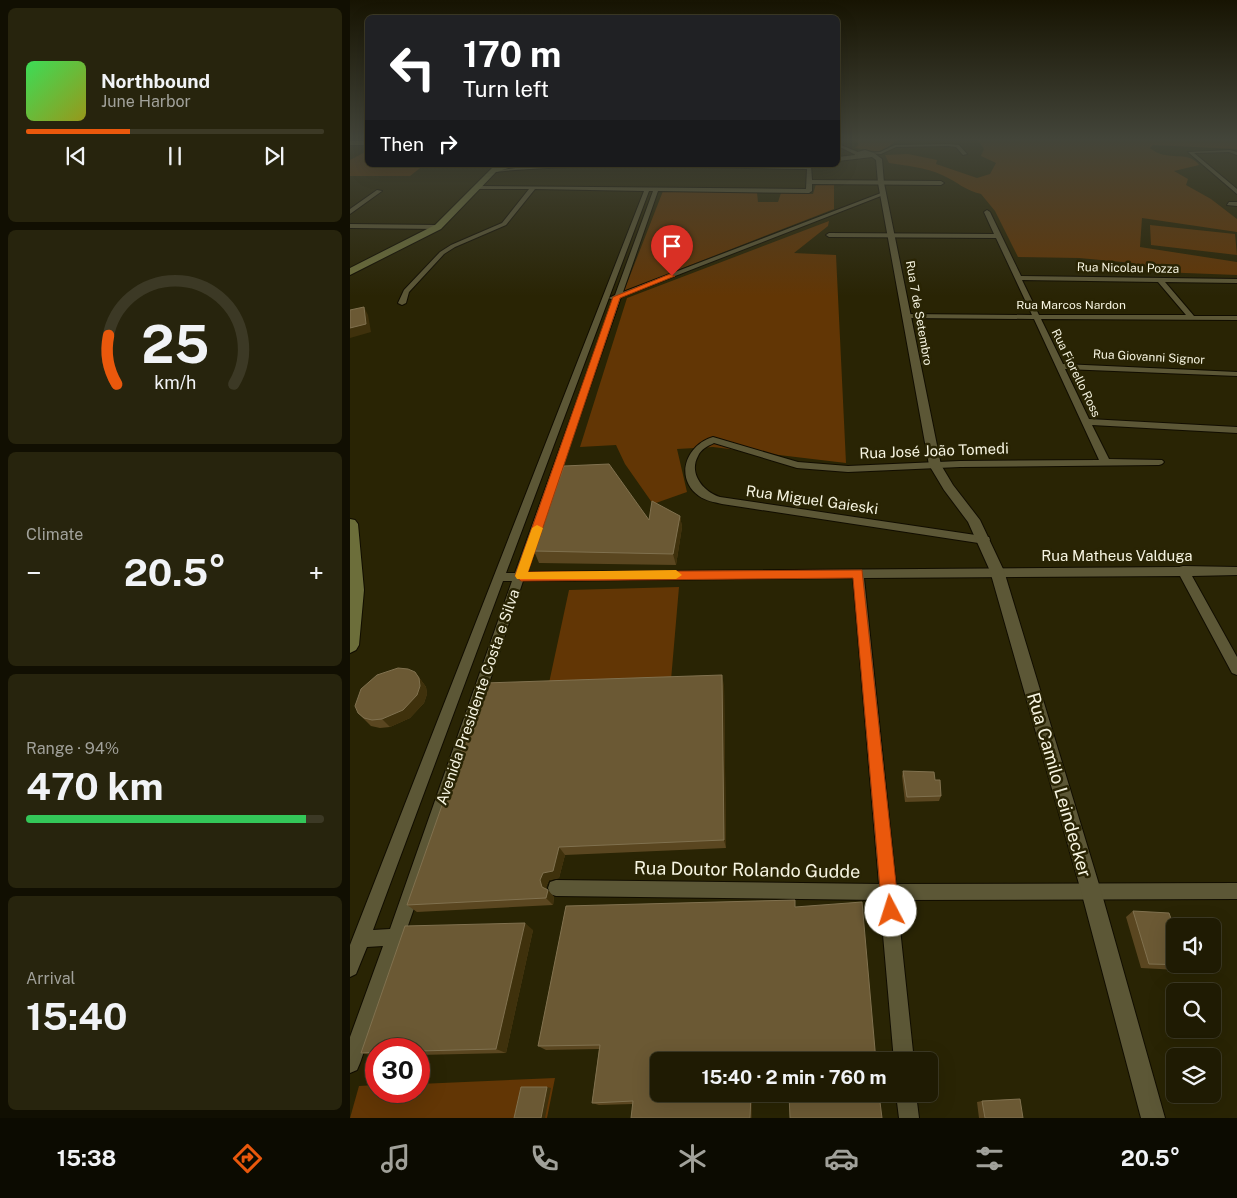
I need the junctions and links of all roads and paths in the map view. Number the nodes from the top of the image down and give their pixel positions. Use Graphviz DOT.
graph roads {
  1 [pos="376,192"];
  2 [pos="474,192"];
  3 [pos="530,192"];
  4 [pos="651,192"];
  5 [pos="883,194"];
  6 [pos="1229,204"];
  7 [pos="1237,204"];
  8 [pos="350,212"];
  9 [pos="986,212"];
  10 [pos="350,226"];
  11 [pos="438,227"];
  12 [pos="829,235"];
  13 [pos="892,236"];
  14 [pos="998,236"];
  15 [pos="631,245"];
  16 [pos="350,272"];
  17 [pos="1018,278"];
  18 [pos="1160,280"];
  19 [pos="1237,281"];
  20 [pos="617,297"];
  21 [pos="604,301"];
  22 [pos="402,303"];
  23 [pos="906,316"];
  24 [pos="1035,316"];
  25 [pos="1191,317"];
  26 [pos="1237,318"];
  27 [pos="1060,366"];
  28 [pos="1237,374"];
  29 [pos="1087,422"];
  30 [pos="1237,430"];
  31 [pos="569,437"];
  32 [pos="552,438"];
  33 [pos="713,440"];
  34 [pos="1105,462"];
  35 [pos="1159,462"];
  36 [pos="935,465"];
  37 [pos="350,524"];
  38 [pos="985,540"];
  39 [pos="1183,570"];
  40 [pos="1237,571"];
  41 [pos="997,572"];
  42 [pos="858,573"];
  43 [pos="521,576"];
  44 [pos="499,577"];
  45 [pos="351,640"];
  46 [pos="1237,669"];
  47 [pos="458,687"];
  48 [pos="480,687"];
  49 [pos="556,888"];
  50 [pos="1091,891"];
  51 [pos="1237,891"];
  52 [pos="889,892"];
  53 [pos="396,937"];
  54 [pos="361,939"];
  55 [pos="350,968"];
  56 [pos="903,1052"];
  57 [pos="350,1063"];
  58 [pos="907,1102"];
  59 [pos="908,1118"];
  60 [pos="1153,1118"];
  1 -- 8 [label="street"];
  2 -- 11 [label="main road"];
  3 -- 22 [label="street"];
  4 -- 15 [label="street, Avenida Presidente Costa e Silva"];
  5 -- 13 [label="street, Rua 7 de Setembro"];
  5 -- 20 [label="street"];
  6 -- 7 [label="street"];
  9 -- 14 [label="street, Rua Fiorello Ross"];
  10 -- 11 [label="street"];
  11 -- 16 [label="main road"];
  12 -- 13 [label="street"];
  13 -- 14 [label="street"];
  13 -- 23 [label="street, Rua 7 de Setembro"];
  14 -- 17 [label="street, Rua Fiorello Ross"];
  15 -- 20 [label="street, Avenida Presidente Costa e Silva"];
  15 -- 21 [label="street, Avenida Presidente Costa e Silva"];
  17 -- 18 [label="street, Rua Nicolau Pozza"];
  17 -- 24 [label="street, Rua Fiorello Ross"];
  18 -- 19 [label="street, Rua Nicolau Pozza"];
  18 -- 25 [label="street"];
  20 -- 21 [label="street"];
  20 -- 31 [label="street, Avenida Presidente Costa e Silva"];
  21 -- 32 [label="street, Avenida Presidente Costa e Silva"];
  23 -- 24 [label="street, Rua Marcos Nardon"];
  23 -- 36 [label="street, Rua 7 de Setembro"];
  24 -- 25 [label="street, Rua Marcos Nardon"];
  24 -- 27 [label="street, Rua Fiorello Ross"];
  25 -- 26 [label="street, Rua Marcos Nardon"];
  27 -- 28 [label="street, Rua Giovanni Signor"];
  27 -- 29 [label="street, Rua Fiorello Ross"];
  29 -- 30 [label="street"];
  29 -- 34 [label="street, Rua Fiorello Ross"];
  31 -- 32 [label="street"];
  31 -- 43 [label="street, Avenida Presidente Costa e Silva"];
  32 -- 44 [label="street, Avenida Presidente Costa e Silva"];
  33 -- 36 [label="street, Rua José João Tomedi"];
  33 -- 38 [label="street, Rua Miguel Gaieski"];
  34 -- 35 [label="street, Rua José João Tomedi"];
  34 -- 36 [label="street, Rua José João Tomedi"];
  36 -- 38 [label="street, Rua Camilo Leindecker"];
  37 -- 45 [label="main road"];
  38 -- 41 [label="street, Rua Camilo Leindecker"];
  39 -- 40 [label="street, Rua Matheus Valduga"];
  39 -- 41 [label="street, Rua Matheus Valduga"];
  39 -- 46 [label="street"];
  41 -- 42 [label="street, Rua Matheus Valduga"];
  41 -- 50 [label="street, Rua Camilo Leindecker"];
  42 -- 43 [label="street, Rua Matheus Valduga"];
  42 -- 52 [label="street"];
  43 -- 44 [label="street, Rua Matheus Valduga"];
  43 -- 48 [label="street, Avenida Presidente Costa e Silva"];
  44 -- 47 [label="street, Avenida Presidente Costa e Silva"];
  47 -- 48 [label="street"];
  47 -- 54 [label="street, Avenida Presidente Costa e Silva"];
  48 -- 53 [label="street, Avenida Presidente Costa e Silva"];
  49 -- 52 [label="street, Rua Doutor Rolando Gudde"];
  50 -- 51 [label="street, Rua Doutor Rolando Gudde"];
  50 -- 52 [label="street, Rua Doutor Rolando Gudde"];
  50 -- 60 [label="street, Rua Camilo Leindecker"];
  52 -- 56 [label="street"];
  53 -- 54 [label="street"];
  53 -- 57 [label="street, Avenida Presidente Costa e Silva"];
  54 -- 55 [label="street, Avenida Presidente Costa e Silva"];
  58 -- 59 [label="street"];
}
